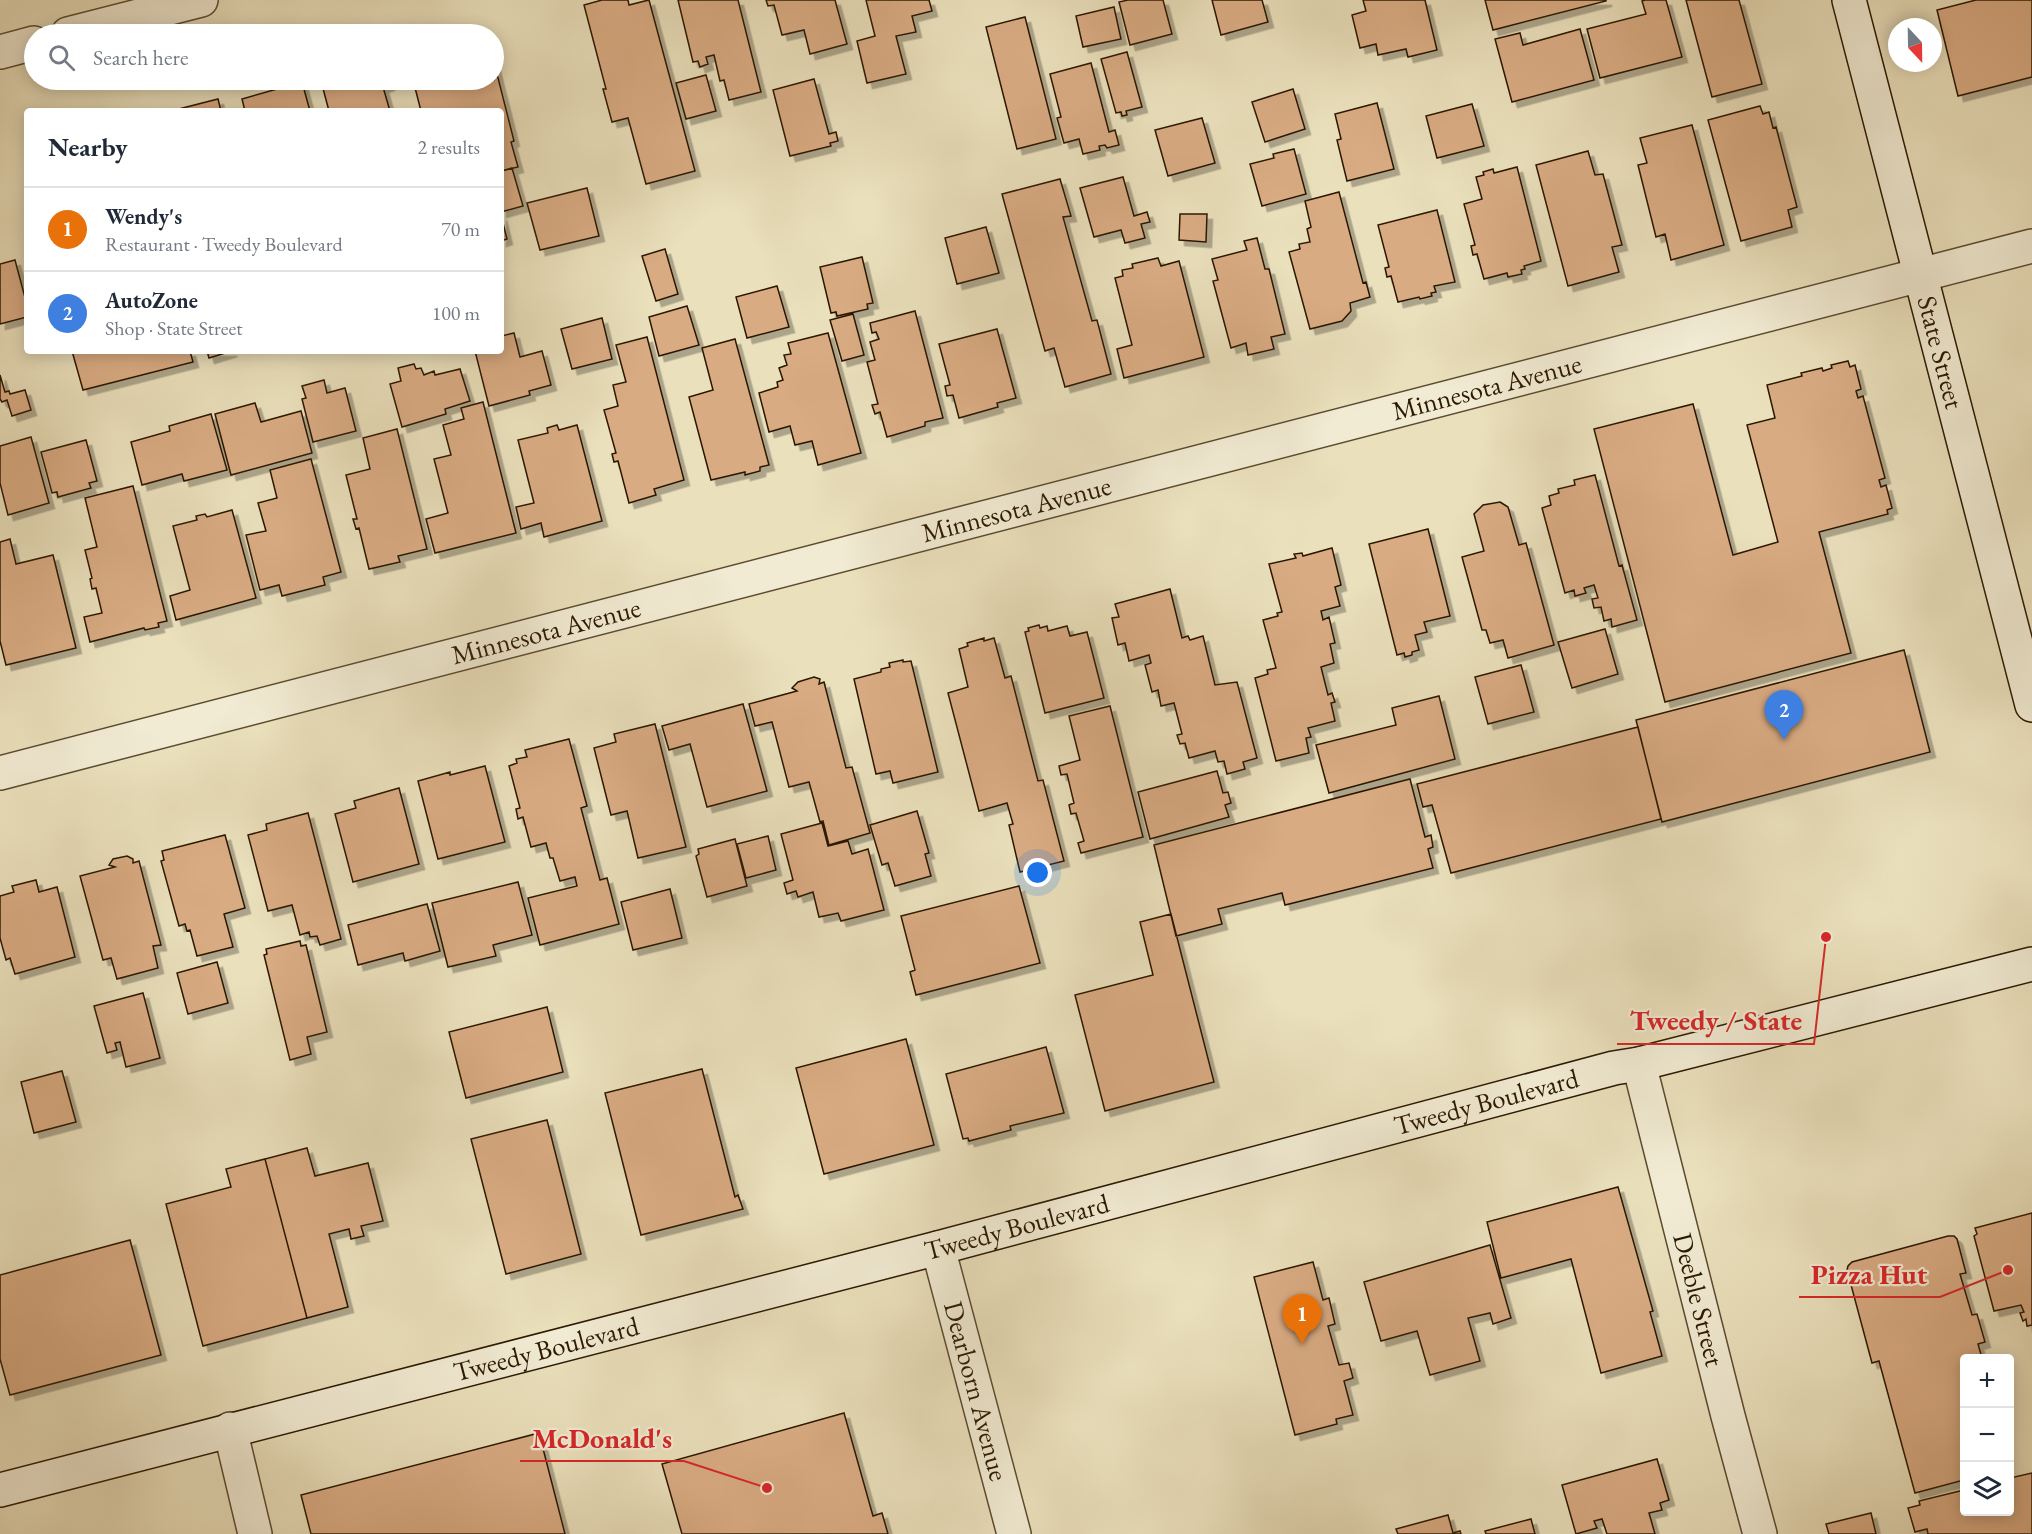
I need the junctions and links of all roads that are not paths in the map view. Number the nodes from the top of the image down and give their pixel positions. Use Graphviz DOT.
graph roads {
  1 [pos="201,0"];
  2 [pos="1849,0"];
  3 [pos="108,24"];
  4 [pos="24,46"];
  5 [pos="0,52"];
  6 [pos="2032,246"];
  7 [pos="1920,275"];
  8 [pos="2032,705"];
  9 [pos="0,773"];
  10 [pos="2032,964"];
  11 [pos="1639,1064"];
  12 [pos="938,1248"];
  13 [pos="231,1429"];
  14 [pos="0,1490"];
  15 [pos="255,1534"];
  16 [pos="1014,1534"];
  17 [pos="1760,1534"];
  1 -- 3 [label="street"];
  2 -- 7 [label="street, State Street"];
  4 -- 5 [label="street"];
  6 -- 7 [label="street, Minnesota Avenue"];
  7 -- 8 [label="street, State Street"];
  7 -- 9 [label="street, Minnesota Avenue"];
  10 -- 11 [label="street, Tweedy Boulevard"];
  11 -- 12 [label="street, Tweedy Boulevard"];
  11 -- 17 [label="street, Deeble Street"];
  12 -- 13 [label="street, Tweedy Boulevard"];
  12 -- 16 [label="street, Dearborn Avenue"];
  13 -- 14 [label="street, Tweedy Boulevard"];
  13 -- 15 [label="street"];
}
